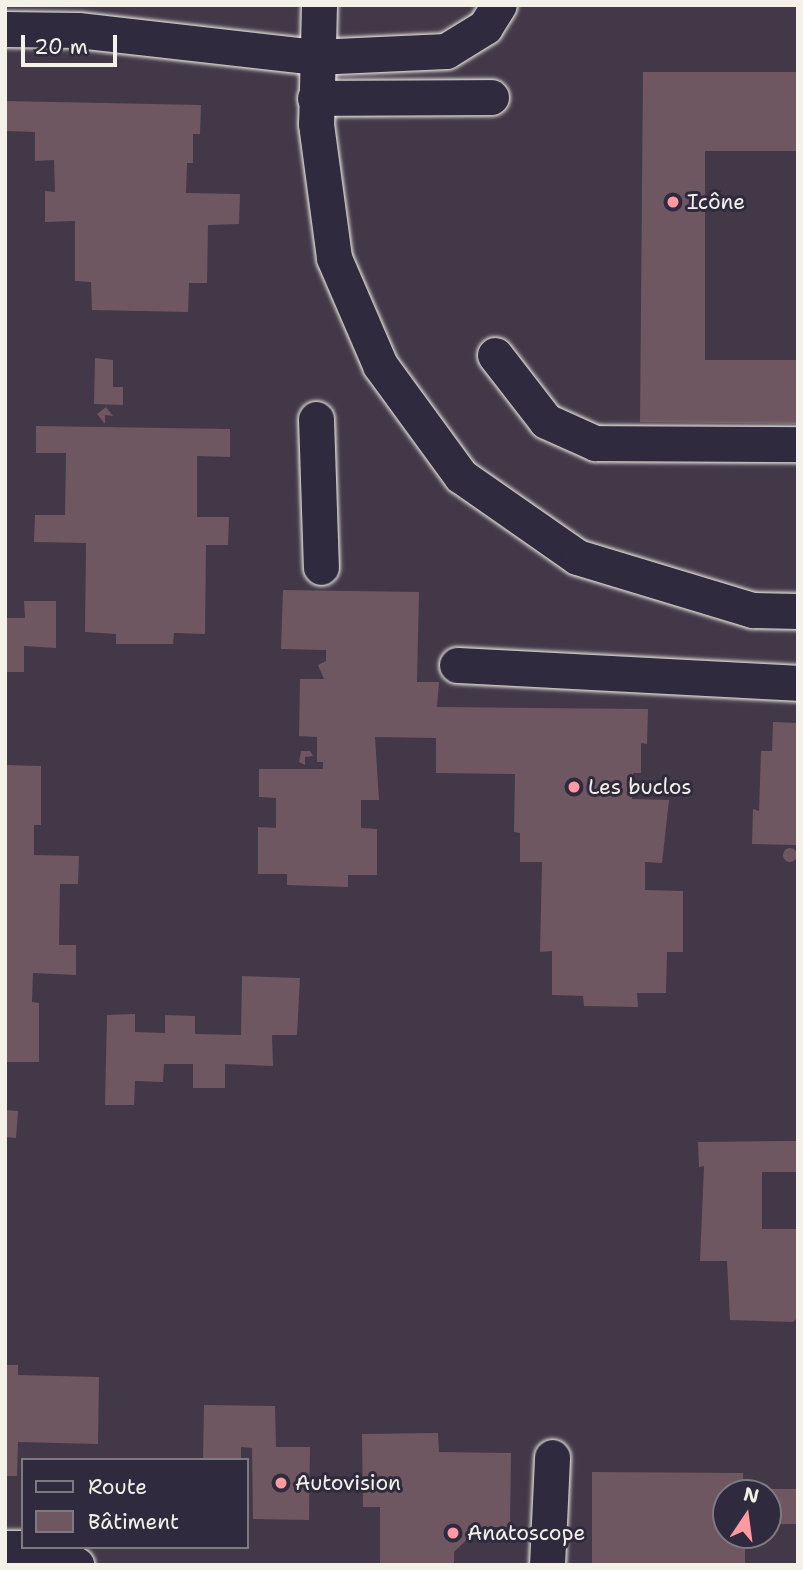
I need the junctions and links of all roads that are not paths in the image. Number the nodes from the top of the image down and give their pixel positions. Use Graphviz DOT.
graph roads {
  1 [pos="318,5"];
  2 [pos="499,5"];
  3 [pos="5,29"];
  4 [pos="314,57"];
  5 [pos="491,97"];
  6 [pos="315,98"];
  7 [pos="495,355"];
  8 [pos="316,419"];
  9 [pos="798,444"];
  10 [pos="321,567"];
  11 [pos="798,611"];
  12 [pos="457,665"];
  13 [pos="798,683"];
  14 [pos="552,1457"];
  15 [pos="49,1549"];
  16 [pos="77,1565"];
  17 [pos="547,1565"];
  1 -- 4 [label="street"];
  2 -- 4 [label="street"];
  3 -- 4 [label="street"];
  4 -- 6 [label="street"];
  5 -- 6 [label="street"];
  6 -- 11 [label="street"];
  7 -- 9 [label="street"];
  8 -- 10 [label="street"];
  12 -- 13 [label="street"];
  14 -- 17 [label="street"];
  15 -- 16 [label="street"];
}
